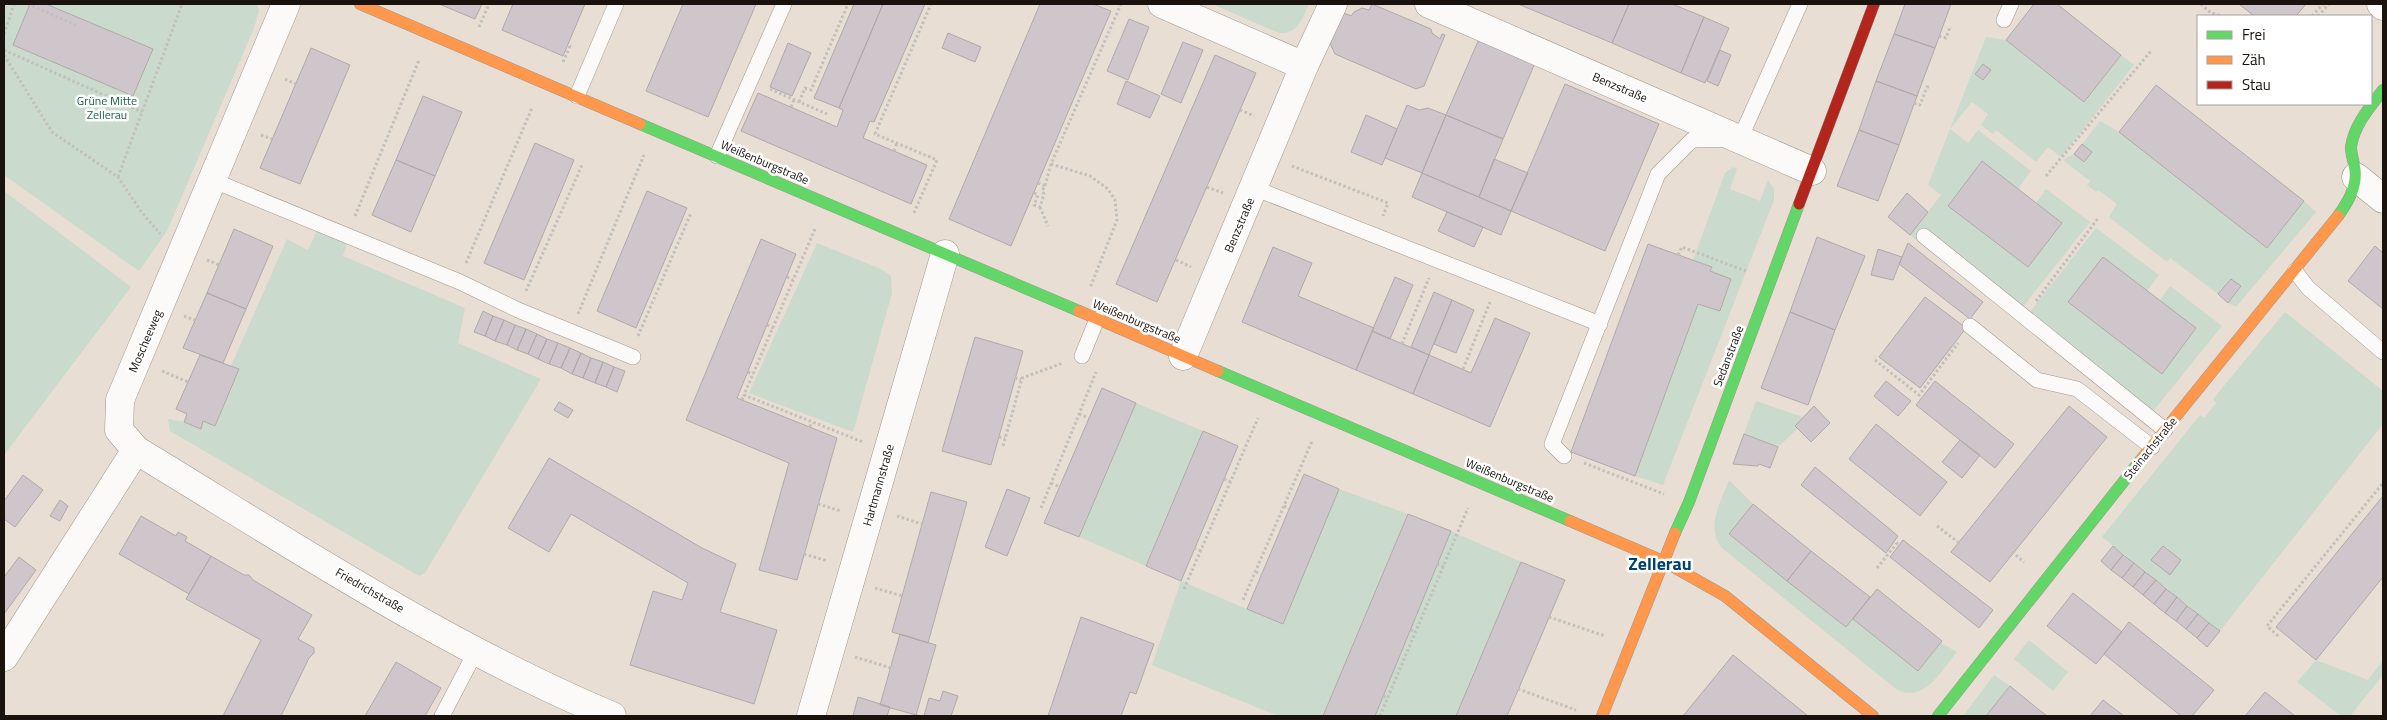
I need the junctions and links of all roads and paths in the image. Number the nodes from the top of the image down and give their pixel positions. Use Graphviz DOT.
graph roads {
  1 [pos="14,4"];
  2 [pos="28,4"];
  3 [pos="182,4"];
  4 [pos="286,4"];
  5 [pos="360,4"];
  6 [pos="616,4"];
  7 [pos="784,4"];
  8 [pos="848,4"];
  9 [pos="931,4"];
  10 [pos="1121,4"];
  11 [pos="1162,4"];
  12 [pos="1333,4"];
  13 [pos="1429,4"];
  14 [pos="1800,4"];
  15 [pos="1874,4"];
  16 [pos="2011,4"];
  17 [pos="2200,4"];
  18 [pos="2323,4"];
  19 [pos="2329,4"];
  20 [pos="2215,15"];
  21 [pos="2313,15"];
  22 [pos="2319,15"];
  23 [pos="2004,20"];
  24 [pos="78,26"];
  25 [pos="1952,28"];
  26 [pos="913,32"];
  27 [pos="4,34"];
  28 [pos="918,34"];
  29 [pos="1939,36"];
  30 [pos="567,45"];
  31 [pos="4,50"];
  32 [pos="2151,51"];
  33 [pos="4,55"];
  34 [pos="565,57"];
  35 [pos="1304,66"];
  36 [pos="820,67"];
  37 [pos="825,70"];
  38 [pos="414,71"];
  39 [pos="751,81"];
  40 [pos="291,82"];
  41 [pos="296,84"];
  42 [pos="1929,87"];
  43 [pos="2383,90"];
  44 [pos="886,94"];
  45 [pos="577,96"];
  46 [pos="891,96"];
  47 [pos="794,100"];
  48 [pos="799,102"];
  49 [pos="1914,103"];
  50 [pos="2372,104"];
  51 [pos="2371,105"];
  52 [pos="791,107"];
  53 [pos="142,112"];
  54 [pos="827,114"];
  55 [pos="528,120"];
  56 [pos="267,137"];
  57 [pos="272,139"];
  58 [pos="1740,139"];
  59 [pos="897,143"];
  60 [pos="894,151"];
  61 [pos="717,156"];
  62 [pos="1268,156"];
  63 [pos="582,164"];
  64 [pos="1051,164"];
  65 [pos="639,167"];
  66 [pos="1812,172"];
  67 [pos="2046,176"];
  68 [pos="118,177"];
  69 [pos="2356,177"];
  70 [pos="212,180"];
  71 [pos="1038,182"];
  72 [pos="1045,186"];
  73 [pos="1254,188"];
  74 [pos="1034,193"];
  75 [pos="2383,199"];
  76 [pos="1040,206"];
  77 [pos="691,213"];
  78 [pos="2099,217"];
  79 [pos="1048,226"];
  80 [pos="347,235"];
  81 [pos="1375,235"];
  82 [pos="904,236"];
  83 [pos="1924,236"];
  84 [pos="183,250"];
  85 [pos="945,254"];
  86 [pos="1678,255"];
  87 [pos="803,257"];
  88 [pos="1437,259"];
  89 [pos="1176,260"];
  90 [pos="1180,262"];
  91 [pos="213,263"];
  92 [pos="219,265"];
  93 [pos="2295,271"];
  94 [pos="787,277"];
  95 [pos="794,280"];
  96 [pos="1772,280"];
  97 [pos="460,282"];
  98 [pos="1498,283"];
  99 [pos="2036,301"];
  100 [pos="518,310"];
  101 [pos="1080,312"];
  102 [pos="190,318"];
  103 [pos="1098,319"];
  104 [pos="195,320"];
  105 [pos="1600,324"];
  106 [pos="767,325"];
  107 [pos="1970,326"];
  108 [pos="773,328"];
  109 [pos="571,332"];
  110 [pos="1402,344"];
  111 [pos="2383,352"];
  112 [pos="632,356"];
  113 [pos="1082,356"];
  114 [pos="1183,356"];
  115 [pos="1874,360"];
  116 [pos="155,368"];
  117 [pos="1463,369"];
  118 [pos="1097,370"];
  119 [pos="748,372"];
  120 [pos="753,374"];
  121 [pos="1015,378"];
  122 [pos="1021,380"];
  123 [pos="188,382"];
  124 [pos="1270,392"];
  125 [pos="744,395"];
  126 [pos="742,400"];
  127 [pos="1079,414"];
  128 [pos="1323,415"];
  129 [pos="1089,418"];
  130 [pos="811,422"];
  131 [pos="810,427"];
  132 [pos="2165,430"];
  133 [pos="999,437"];
  134 [pos="853,438"];
  135 [pos="1005,438"];
  136 [pos="1002,446"];
  137 [pos="2152,447"];
  138 [pos="136,450"];
  139 [pos="1564,456"];
  140 [pos="1224,479"];
  141 [pos="1231,482"];
  142 [pos="1479,482"];
  143 [pos="2383,483"];
  144 [pos="1051,484"];
  145 [pos="1060,487"];
  146 [pos="1661,492"];
  147 [pos="818,504"];
  148 [pos="1284,506"];
  149 [pos="1041,508"];
  150 [pos="833,509"];
  151 [pos="1289,509"];
  152 [pos="902,517"];
  153 [pos="922,524"];
  154 [pos="1937,526"];
  155 [pos="1895,541"];
  156 [pos="1958,542"];
  157 [pos="1194,548"];
  158 [pos="1201,551"];
  159 [pos="2012,552"];
  160 [pos="804,554"];
  161 [pos="819,559"];
  162 [pos="1663,561"];
  163 [pos="1437,564"];
  164 [pos="2029,565"];
  165 [pos="1444,567"];
  166 [pos="1877,568"];
  167 [pos="1256,572"];
  168 [pos="1262,575"];
  169 [pos="1184,589"];
  170 [pos="882,590"];
  171 [pos="902,596"];
  172 [pos="1244,600"];
  173 [pos="1549,617"];
  174 [pos="1411,630"];
  175 [pos="1416,632"];
  176 [pos="2278,636"];
  177 [pos="1631,645"];
  178 [pos="476,651"];
  179 [pos="4,657"];
  180 [pos="862,659"];
  181 [pos="890,668"];
  182 [pos="1518,689"];
  183 [pos="1383,696"];
  184 [pos="1388,698"];
  185 [pos="1571,708"];
  186 [pos="442,716"];
  187 [pos="612,716"];
  188 [pos="811,716"];
  189 [pos="1380,716"];
  190 [pos="1602,716"];
  191 [pos="1873,716"];
  192 [pos="1938,716"];
  1 -- 27 [label="path"];
  2 -- 24 [label="path"];
  3 -- 53 [label="path"];
  4 -- 70 [label="street, Moscheeweg"];
  5 -- 45 [label="street, Weißenburgstraße"];
  6 -- 45 [label="lane"];
  7 -- 39 [label="lane"];
  8 -- 36 [label="path"];
  9 -- 28 [label="path"];
  10 -- 64 [label="path"];
  11 -- 35 [label="street"];
  12 -- 35 [label="street, Benzstraße"];
  13 -- 58 [label="street, Benzstraße"];
  14 -- 58 [label="lane"];
  15 -- 66 [label="street, Sedanstraße"];
  16 -- 23 [label="lane"];
  17 -- 20 [label="path"];
  18 -- 21 [label="path"];
  19 -- 22 [label="path"];
  25 -- 29 [label="path"];
  26 -- 28 [label="path"];
  28 -- 46 [label="path"];
  30 -- 34 [label="path"];
  31 -- 53 [label="path"];
  32 -- 67 [label="path"];
  33 -- 68 [label="path"];
  35 -- 62 [label="street, Benzstraße"];
  36 -- 37 [label="path"];
  36 -- 48 [label="path"];
  38 -- 80 [label="path"];
  39 -- 47 [label="path"];
  39 -- 61 [label="lane"];
  40 -- 41 [label="path"];
  42 -- 49 [label="path"];
  43 -- 50 [label="street, Steinachstraße"];
  44 -- 46 [label="path"];
  45 -- 61 [label="street, Weißenburgstraße"];
  46 -- 59 [label="path"];
  47 -- 48 [label="path"];
  47 -- 52 [label="path"];
  48 -- 54 [label="path"];
  51 -- 69 [label="street, Steinachstraße"];
  53 -- 68 [label="path"];
  55 -- 97 [label="path"];
  56 -- 57 [label="path"];
  58 -- 66 [label="street, Benzstraße"];
  58 -- 105 [label="lane"];
  59 -- 60 [label="path"];
  59 -- 82 [label="path"];
  61 -- 82 [label="street, Weißenburgstraße"];
  62 -- 73 [label="street, Benzstraße"];
  62 -- 81 [label="path"];
  63 -- 100 [label="path"];
  64 -- 72 [label="path"];
  64 -- 101 [label="path"];
  65 -- 109 [label="path"];
  66 -- 96 [label="street, Sedanstraße"];
  68 -- 84 [label="path"];
  69 -- 75 [label="street"];
  69 -- 93 [label="street, Steinachstraße"];
  70 -- 80 [label="lane"];
  70 -- 84 [label="street, Moscheeweg"];
  71 -- 72 [label="path"];
  72 -- 76 [label="path"];
  73 -- 81 [label="lane"];
  73 -- 114 [label="street, Benzstraße"];
  74 -- 76 [label="path"];
  76 -- 79 [label="path"];
  77 -- 112 [label="path"];
  78 -- 99 [label="path"];
  80 -- 97 [label="lane"];
  81 -- 88 [label="lane"];
  82 -- 85 [label="street, Weißenburgstraße"];
  83 -- 132 [label="lane"];
  84 -- 138 [label="street, Moscheeweg"];
  85 -- 101 [label="street, Weißenburgstraße"];
  85 -- 188 [label="street, Hartmannstraße"];
  86 -- 96 [label="path"];
  87 -- 95 [label="path"];
  88 -- 98 [label="lane"];
  88 -- 110 [label="path"];
  89 -- 90 [label="path"];
  91 -- 92 [label="path"];
  93 -- 111 [label="lane"];
  93 -- 132 [label="street, Steinachstraße"];
  94 -- 95 [label="path"];
  95 -- 108 [label="path"];
  96 -- 162 [label="street, Sedanstraße"];
  97 -- 100 [label="lane"];
  98 -- 105 [label="lane"];
  98 -- 117 [label="path"];
  100 -- 109 [label="lane"];
  101 -- 103 [label="street, Weißenburgstraße"];
  102 -- 104 [label="path"];
  103 -- 113 [label="lane"];
  103 -- 114 [label="street, Weißenburgstraße"];
  105 -- 139 [label="lane"];
  106 -- 108 [label="path"];
  107 -- 115 [label="path"];
  107 -- 137 [label="lane"];
  108 -- 120 [label="path"];
  109 -- 112 [label="lane"];
  113 -- 122 [label="path"];
  114 -- 124 [label="street, Weißenburgstraße"];
  116 -- 123 [label="path"];
  118 -- 127 [label="path"];
  119 -- 120 [label="path"];
  120 -- 125 [label="path"];
  121 -- 122 [label="path"];
  122 -- 135 [label="path"];
  124 -- 128 [label="street, Weißenburgstraße"];
  124 -- 141 [label="path"];
  125 -- 126 [label="path"];
  125 -- 130 [label="path"];
  127 -- 129 [label="path"];
  127 -- 144 [label="path"];
  128 -- 142 [label="street, Weißenburgstraße"];
  128 -- 148 [label="path"];
  130 -- 131 [label="path"];
  130 -- 134 [label="path"];
  132 -- 137 [label="street, Steinachstraße"];
  133 -- 135 [label="path"];
  135 -- 136 [label="path"];
  137 -- 192 [label="street, Steinachstraße"];
  138 -- 178 [label="street, Friedrichstraße"];
  138 -- 179 [label="street"];
  139 -- 146 [label="path"];
  140 -- 141 [label="path"];
  141 -- 158 [label="path"];
  142 -- 162 [label="street, Weißenburgstraße"];
  142 -- 165 [label="path"];
  143 -- 176 [label="path"];
  144 -- 145 [label="path"];
  144 -- 149 [label="path"];
  147 -- 150 [label="path"];
  148 -- 151 [label="path"];
  148 -- 167 [label="path"];
  152 -- 153 [label="path"];
  154 -- 156 [label="path"];
  155 -- 166 [label="path"];
  157 -- 158 [label="path"];
  158 -- 169 [label="path"];
  159 -- 164 [label="path"];
  160 -- 161 [label="path"];
  162 -- 177 [label="street, Sedanstraße"];
  162 -- 191 [label="street, Weißenburgstraße"];
  163 -- 165 [label="path"];
  165 -- 175 [label="path"];
  167 -- 168 [label="path"];
  167 -- 172 [label="path"];
  170 -- 171 [label="path"];
  173 -- 177 [label="path"];
  174 -- 175 [label="path"];
  175 -- 184 [label="path"];
  177 -- 190 [label="street, Sedanstraße"];
  178 -- 186 [label="lane"];
  178 -- 187 [label="street, Friedrichstraße"];
  180 -- 181 [label="path"];
  182 -- 185 [label="path"];
  183 -- 184 [label="path"];
  184 -- 189 [label="path"];
}
